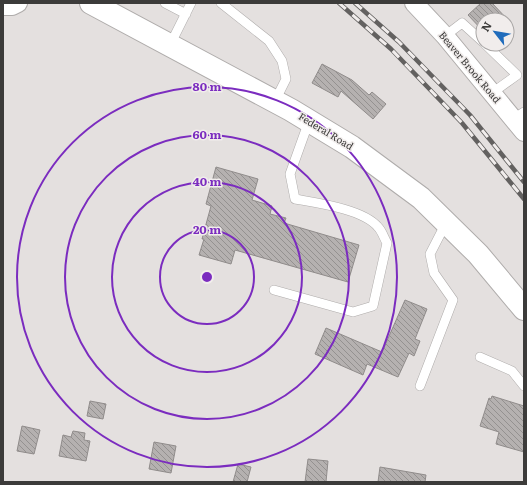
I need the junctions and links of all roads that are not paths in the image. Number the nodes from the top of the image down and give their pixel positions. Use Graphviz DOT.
graph roads {
  1 [pos="18,3"];
  2 [pos="91,3"];
  3 [pos="165,3"];
  4 [pos="191,3"];
  5 [pos="221,3"];
  6 [pos="414,3"];
  7 [pos="3,6"];
  8 [pos="186,14"];
  9 [pos="475,35"];
  10 [pos="445,36"];
  11 [pos="170,45"];
  12 [pos="493,52"];
  13 [pos="492,93"];
  14 [pos="275,101"];
  15 [pos="309,121"];
  16 [pos="520,121"];
  17 [pos="446,223"];
  18 [pos="274,290"];
  19 [pos="524,309"];
  20 [pos="480,357"];
  21 [pos="420,386"];
  22 [pos="524,386"];
  1 -- 7 [label="street"];
  2 -- 11 [label="main road, Federal Road"];
  3 -- 8 [label="lane"];
  4 -- 8 [label="lane"];
  5 -- 14 [label="lane"];
  6 -- 10 [label="street, Beaver Brook Road"];
  8 -- 11 [label="lane"];
  9 -- 10 [label="lane"];
  10 -- 13 [label="street, Beaver Brook Road"];
  11 -- 14 [label="main road, Federal Road"];
  12 -- 13 [label="lane"];
  13 -- 16 [label="street, Beaver Brook Road"];
  14 -- 15 [label="main road, Federal Road"];
  15 -- 17 [label="main road, Federal Road"];
  15 -- 18 [label="lane"];
  17 -- 19 [label="main road, Federal Road"];
  17 -- 21 [label="lane"];
  20 -- 22 [label="lane"];
}
